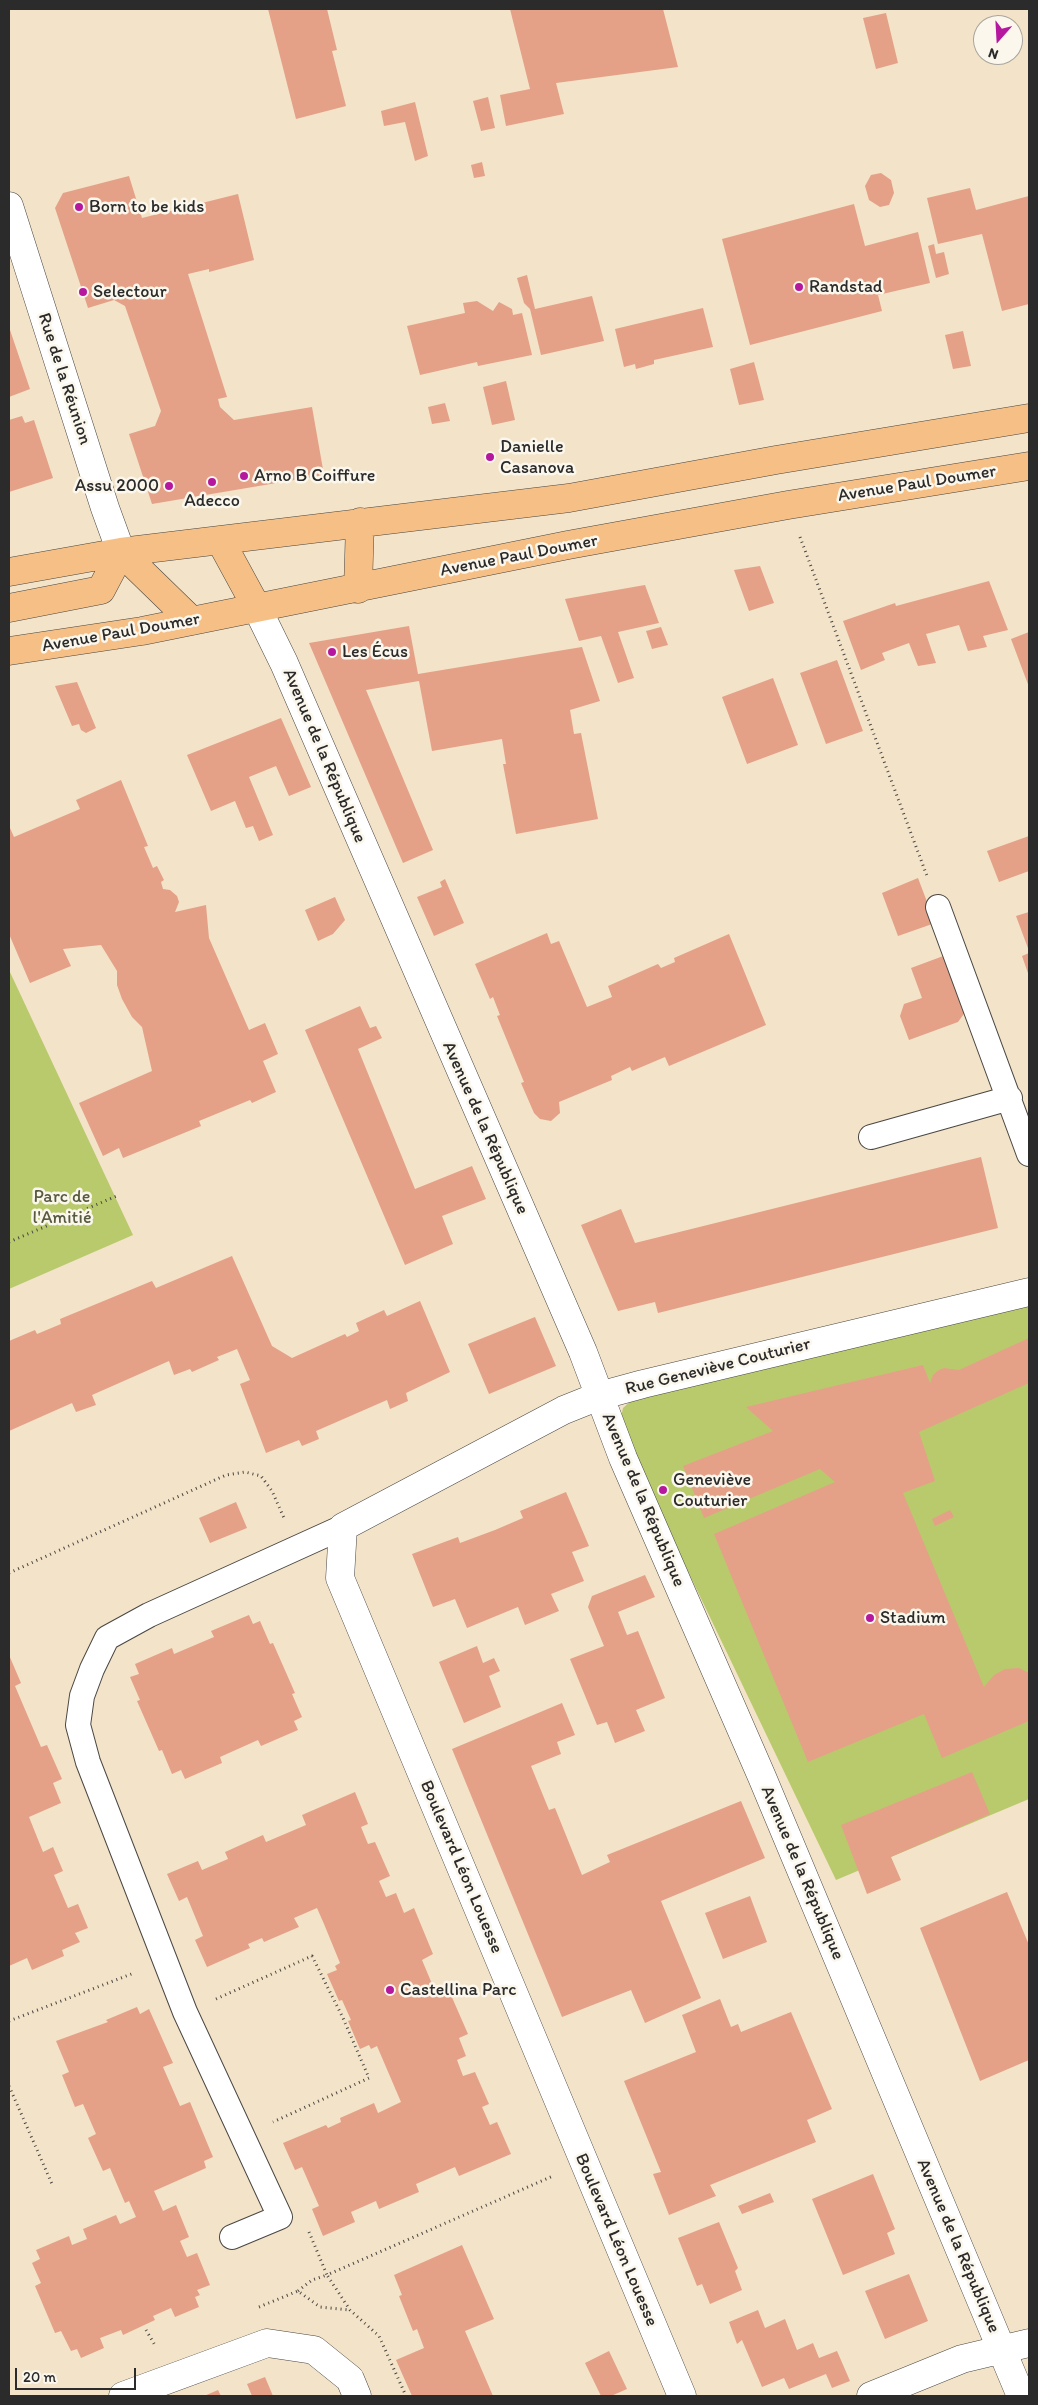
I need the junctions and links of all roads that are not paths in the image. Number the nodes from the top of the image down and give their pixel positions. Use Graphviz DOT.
graph roads {
  1 [pos="9,206"];
  2 [pos="1029,418"];
  3 [pos="1029,466"];
  4 [pos="360,522"];
  5 [pos="220,540"];
  6 [pos="121,552"];
  7 [pos="9,572"];
  8 [pos="358,589"];
  9 [pos="9,608"];
  10 [pos="257,608"];
  11 [pos="192,621"];
  12 [pos="9,651"];
  13 [pos="938,907"];
  14 [pos="1010,1098"];
  15 [pos="871,1137"];
  16 [pos="1029,1154"];
  17 [pos="1029,1292"];
  18 [pos="599,1396"];
  19 [pos="343,1527"];
  20 [pos="232,2237"];
  21 [pos="1029,2343"];
  22 [pos="1001,2348"];
  23 [pos="123,2396"];
  24 [pos="357,2396"];
  25 [pos="682,2396"];
  26 [pos="871,2396"];
  27 [pos="1021,2396"];
  1 -- 6 [label="street, Rue de la Réunion"];
  2 -- 4 [label="main road"];
  3 -- 8 [label="main road, Avenue Paul Doumer"];
  4 -- 5 [label="main road"];
  4 -- 8 [label="main road"];
  5 -- 6 [label="main road"];
  5 -- 10 [label="main road"];
  6 -- 7 [label="main road"];
  6 -- 9 [label="main road"];
  6 -- 11 [label="main road"];
  8 -- 10 [label="main road, Avenue Paul Doumer"];
  10 -- 11 [label="main road, Avenue Paul Doumer"];
  10 -- 18 [label="street, Avenue de la République"];
  11 -- 12 [label="main road, Avenue Paul Doumer"];
  13 -- 14 [label="lane"];
  14 -- 15 [label="lane"];
  14 -- 16 [label="lane"];
  17 -- 18 [label="street, Rue Geneviève Couturier"];
  18 -- 19 [label="street, Rue Geneviève Couturier"];
  18 -- 22 [label="street, Avenue de la République"];
  19 -- 20 [label="lane"];
  19 -- 25 [label="street, Boulevard Léon Louesse"];
  21 -- 22 [label="street"];
  22 -- 26 [label="street"];
  22 -- 27 [label="street, Avenue de la République"];
  23 -- 24 [label="street"];
}
